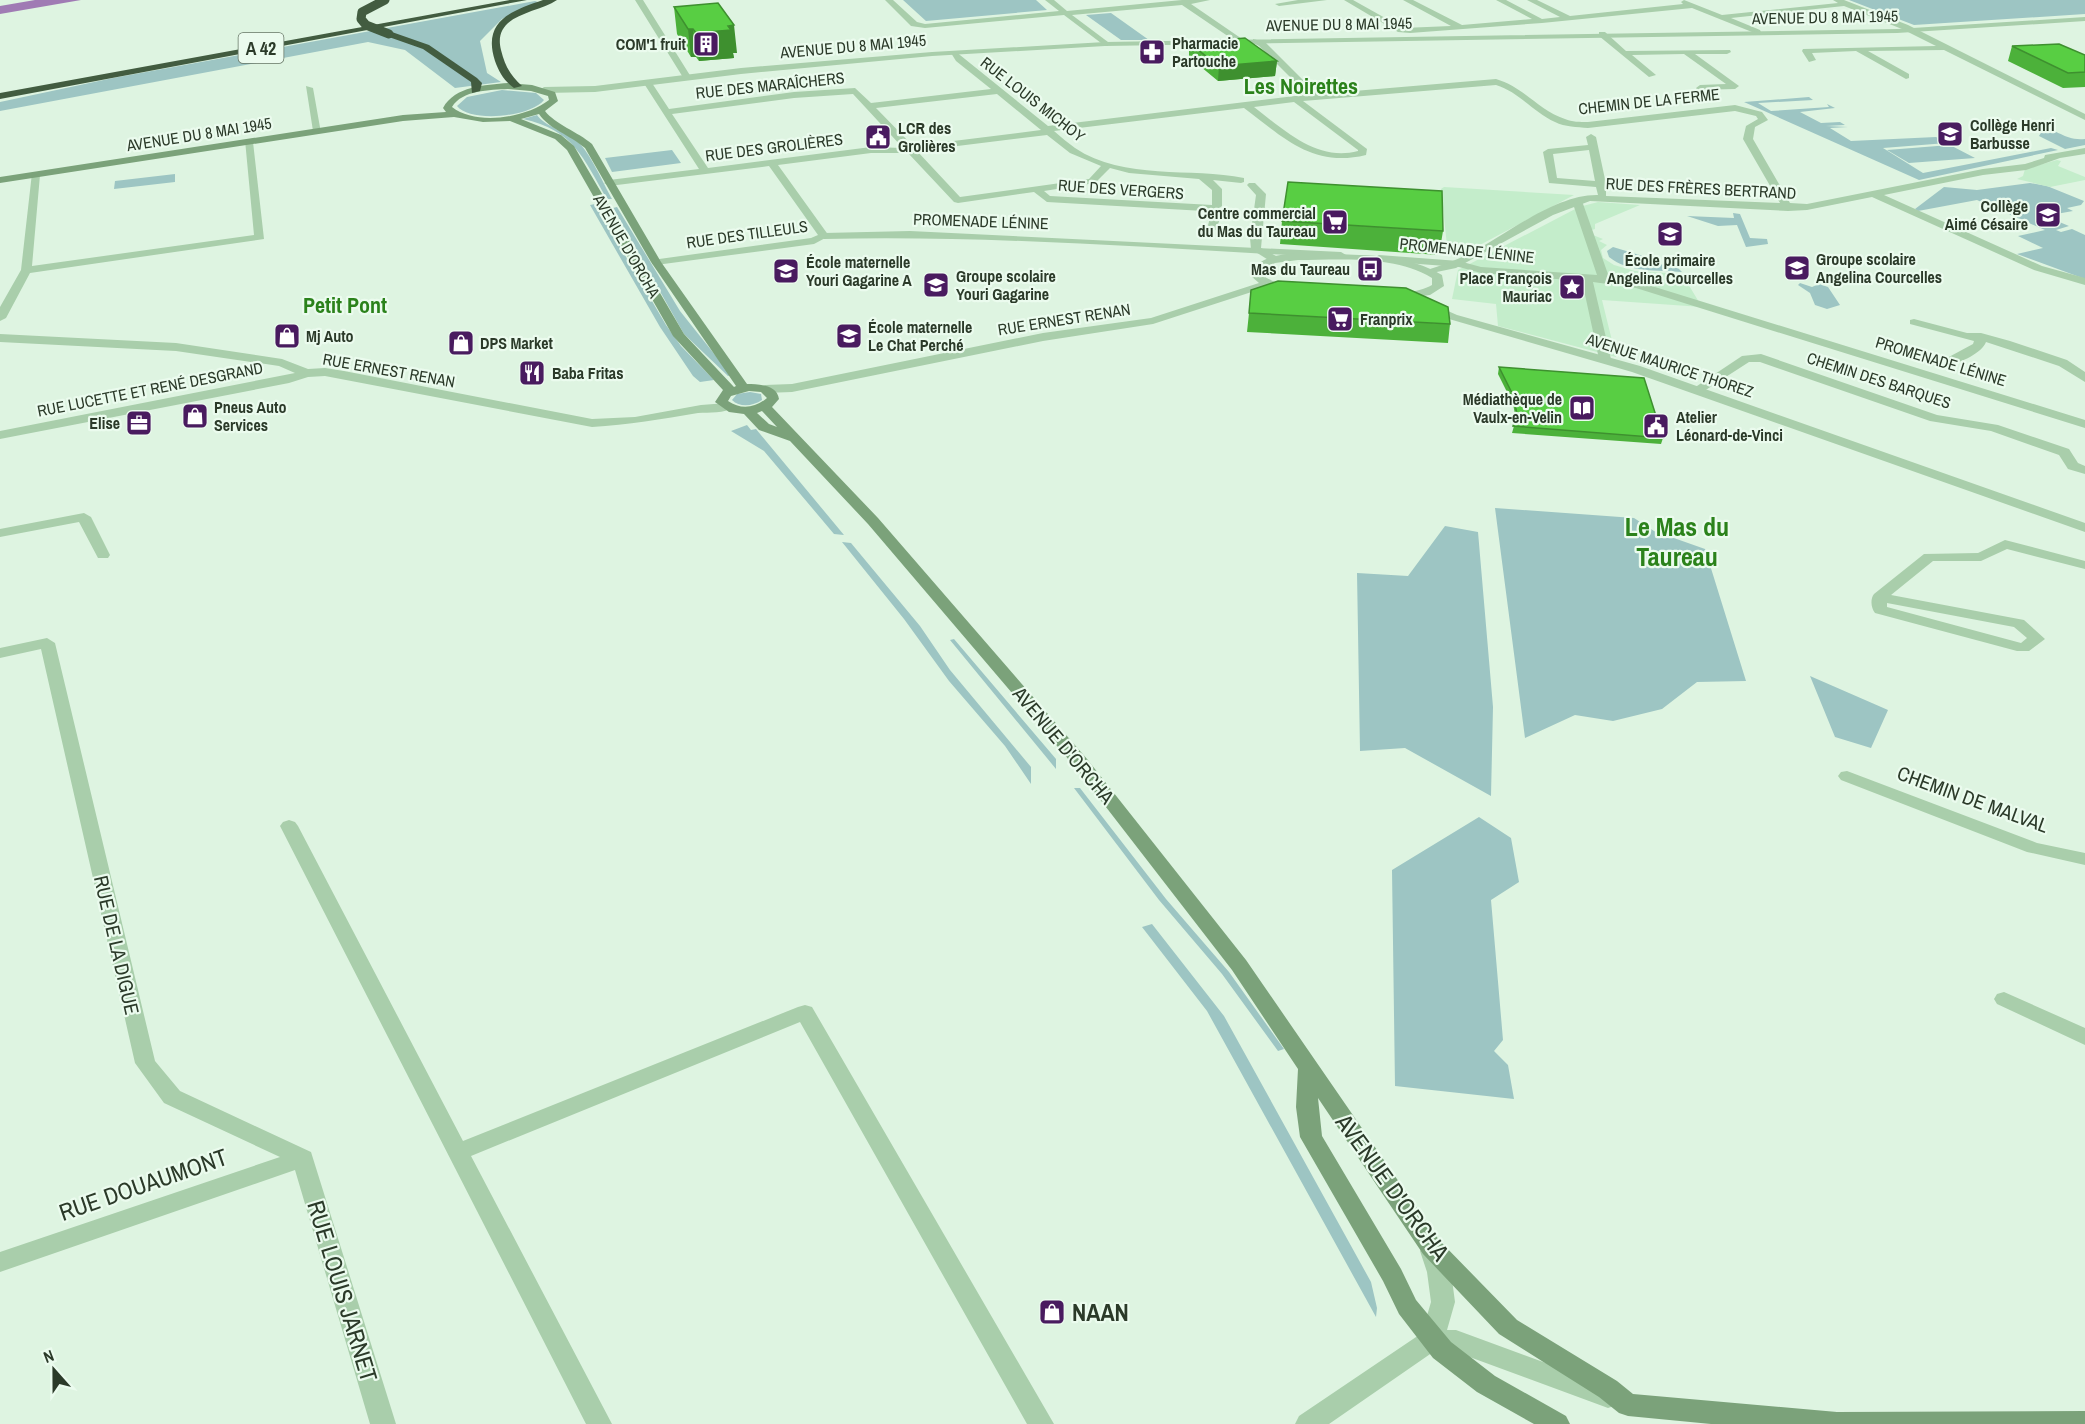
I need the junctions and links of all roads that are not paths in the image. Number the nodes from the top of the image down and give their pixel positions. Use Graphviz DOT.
graph roads {
  1 [pos="385,0"];
  2 [pos="480,0"];
  3 [pos="523,0"];
  4 [pos="553,0"];
  5 [pos="639,0"];
  6 [pos="889,0"];
  7 [pos="1049,0"];
  8 [pos="1206,0"];
  9 [pos="1323,0"];
  10 [pos="1348,0"];
  11 [pos="1407,0"];
  12 [pos="1500,0"];
  13 [pos="1531,0"];
  14 [pos="1682,0"];
  15 [pos="1184,2"];
  16 [pos="1632,3"];
  17 [pos="1839,3"];
  18 [pos="1279,4"];
  19 [pos="1694,5"];
  20 [pos="1647,10"];
  21 [pos="1066,13"];
  22 [pos="1722,17"];
  23 [pos="1569,18"];
  24 [pos="2085,19"];
  25 [pos="1542,21"];
  26 [pos="1461,28"];
  27 [pos="1911,30"];
  28 [pos="1757,33"];
  29 [pos="1602,34"];
  30 [pos="1474,37"];
  31 [pos="1241,41"];
  32 [pos="1256,41"];
  33 [pos="1105,44"];
  34 [pos="1946,48"];
  35 [pos="1858,49"];
  36 [pos="1686,52"];
  37 [pos="1727,52"];
  38 [pos="954,53"];
  39 [pos="1624,53"];
  40 [pos="1812,60"];
  41 [pos="1652,75"];
  42 [pos="1906,76"];
  43 [pos="687,77"];
  44 [pos="647,82"];
  45 [pos="517,86"];
  46 [pos="309,88"];
  47 [pos="595,88"];
  48 [pos="1700,88"];
  49 [pos="0,89"];
  50 [pos="544,90"];
  51 [pos="475,91"];
  52 [pos="998,91"];
  53 [pos="0,96"];
  54 [pos="1315,97"];
  55 [pos="555,98"];
  56 [pos="1295,99"];
  57 [pos="447,105"];
  58 [pos="1246,105"];
  59 [pos="869,106"];
  60 [pos="541,111"];
  61 [pos="667,112"];
  62 [pos="453,114"];
  63 [pos="2085,117"];
  64 [pos="403,118"];
  65 [pos="512,118"];
  66 [pos="1588,125"];
  67 [pos="1047,130"];
  68 [pos="318,131"];
  69 [pos="248,142"];
  70 [pos="1593,147"];
  71 [pos="912,150"];
  72 [pos="2085,150"];
  73 [pos="771,162"];
  74 [pos="1107,166"];
  75 [pos="705,171"];
  76 [pos="35,175"];
  77 [pos="1200,175"];
  78 [pos="0,180"];
  79 [pos="609,183"];
  80 [pos="1601,184"];
  81 [pos="1037,190"];
  82 [pos="1876,195"];
  83 [pos="1602,198"];
  84 [pos="1576,201"];
  85 [pos="1788,208"];
  86 [pos="1208,209"];
  87 [pos="1212,229"];
  88 [pos="824,236"];
  89 [pos="1256,249"];
  90 [pos="1274,259"];
  91 [pos="656,262"];
  92 [pos="1459,264"];
  93 [pos="26,270"];
  94 [pos="1431,272"];
  95 [pos="1587,278"];
  96 [pos="1604,279"];
  97 [pos="2085,282"];
  98 [pos="1267,284"];
  99 [pos="1415,297"];
  100 [pos="0,318"];
  101 [pos="1914,322"];
  102 [pos="1981,337"];
  103 [pos="0,338"];
  104 [pos="1605,359"];
  105 [pos="1951,362"];
  106 [pos="306,373"];
  107 [pos="2085,378"];
  108 [pos="1697,390"];
  109 [pos="730,396"];
  110 [pos="768,398"];
  111 [pos="747,410"];
  112 [pos="2085,424"];
  113 [pos="0,435"];
  114 [pos="796,440"];
  115 [pos="2085,470"];
  116 [pos="2085,528"];
  117 [pos="0,533"];
  118 [pos="103,555"];
  119 [pos="2085,565"];
  120 [pos="1879,597"];
  121 [pos="0,653"];
  122 [pos="1847,776"];
  123 [pos="289,826"];
  124 [pos="2085,859"];
  125 [pos="2004,999"];
  126 [pos="2085,1037"];
  127 [pos="1309,1068"];
  128 [pos="458,1152"];
  129 [pos="303,1158"];
  130 [pos="1431,1247"];
  131 [pos="0,1262"];
  132 [pos="1432,1339"];
  133 [pos="1628,1405"];
  134 [pos="2085,1423"];
  135 [pos="383,1424"];
  136 [pos="599,1424"];
  137 [pos="1041,1424"];
  138 [pos="1308,1424"];
  139 [pos="1557,1424"];
  140 [pos="1835,1424"];
  1 -- 51 [label="highway, bridge"];
  2 -- 49 [label="highway, A 42"];
  3 -- 53 [label="highway, A 42"];
  4 -- 45 [label="highway"];
  5 -- 43 [label="street"];
  6 -- 21 [label="street"];
  7 -- 21 [label="street"];
  8 -- 15 [label="street"];
  9 -- 18 [label="street"];
  10 -- 26 [label="street"];
  11 -- 26 [label="street"];
  12 -- 25 [label="street"];
  13 -- 23 [label="street"];
  14 -- 19 [label="street"];
  15 -- 21 [label="street"];
  15 -- 31 [label="street"];
  16 -- 20 [label="street"];
  17 -- 22 [label="street"];
  17 -- 27 [label="street"];
  19 -- 20 [label="street"];
  19 -- 22 [label="street"];
  20 -- 23 [label="street"];
  21 -- 33 [label="street"];
  22 -- 28 [label="street"];
  23 -- 25 [label="street"];
  24 -- 27 [label="street, AVENUE DU 8 MAI 1945"];
  25 -- 26 [label="street"];
  26 -- 30 [label="street"];
  27 -- 28 [label="street, AVENUE DU 8 MAI 1945"];
  27 -- 34 [label="street"];
  28 -- 29 [label="street, AVENUE DU 8 MAI 1945"];
  29 -- 30 [label="street, AVENUE DU 8 MAI 1945"];
  29 -- 39 [label="street"];
  30 -- 32 [label="street, AVENUE DU 8 MAI 1945"];
  31 -- 32 [label="street, AVENUE DU 8 MAI 1945"];
  31 -- 33 [label="street, AVENUE DU 8 MAI 1945"];
  32 -- 54 [label="street"];
  33 -- 38 [label="street, AVENUE DU 8 MAI 1945"];
  34 -- 35 [label="street"];
  34 -- 63 [label="street"];
  35 -- 40 [label="street"];
  35 -- 42 [label="street"];
  36 -- 37 [label="street"];
  36 -- 39 [label="street"];
  36 -- 48 [label="street"];
  38 -- 43 [label="street, AVENUE DU 8 MAI 1945"];
  38 -- 52 [label="street, RUE LOUIS MICHOY"];
  39 -- 41 [label="street"];
  43 -- 44 [label="street, AVENUE DU 8 MAI 1945"];
  44 -- 47 [label="street, AVENUE DU 8 MAI 1945"];
  44 -- 61 [label="street"];
  45 -- 50 [label="main road, AVENUE DU 8 MAI 1945"];
  45 -- 51 [label="main road, AVENUE DU 8 MAI 1945"];
  46 -- 68 [label="street"];
  47 -- 50 [label="street, AVENUE DU 8 MAI 1945"];
  47 -- 55 [label="street, AVENUE DU 8 MAI 1945"];
  50 -- 55 [label="main road"];
  51 -- 57 [label="main road, AVENUE DU 8 MAI 1945"];
  52 -- 59 [label="street"];
  52 -- 67 [label="street, RUE LOUIS MICHOY"];
  54 -- 56 [label="street, CHEMIN DE LA FERME"];
  54 -- 66 [label="street, CHEMIN DE LA FERME"];
  55 -- 60 [label="main road"];
  56 -- 58 [label="street, CHEMIN DE LA FERME"];
  56 -- 58 [label="street"];
  57 -- 62 [label="main road"];
  57 -- 64 [label="main road, AVENUE DU 8 MAI 1945"];
  58 -- 67 [label="street, CHEMIN DE LA FERME"];
  59 -- 61 [label="street, RUE DES MARAÎCHERS"];
  59 -- 71 [label="street, RUE DES MARAÎCHERS"];
  60 -- 65 [label="main road"];
  60 -- 79 [label="main road, AVENUE D'ORCHA"];
  61 -- 75 [label="street"];
  62 -- 64 [label="main road, AVENUE DU 8 MAI 1945"];
  62 -- 65 [label="main road, AVENUE DU 8 MAI 1945"];
  64 -- 68 [label="main road, AVENUE DU 8 MAI 1945"];
  65 -- 109 [label="main road, AVENUE D'ORCHA"];
  66 -- 70 [label="street"];
  66 -- 85 [label="street, CHEMIN DE LA FERME"];
  67 -- 71 [label="street, RUE DES GROLIÈRES"];
  67 -- 74 [label="street, RUE LOUIS MICHOY"];
  68 -- 69 [label="main road, AVENUE DU 8 MAI 1945"];
  69 -- 76 [label="main road, AVENUE DU 8 MAI 1945"];
  69 -- 93 [label="street"];
  70 -- 80 [label="street"];
  70 -- 80 [label="street"];
  71 -- 73 [label="street, RUE DES GROLIÈRES"];
  71 -- 81 [label="street, RUE DES MARAÎCHERS"];
  72 -- 82 [label="street, RUE DES FRÈRES BERTRAND"];
  73 -- 75 [label="street, RUE DES GROLIÈRES"];
  73 -- 88 [label="street, RUE DES TILLEULS"];
  74 -- 77 [label="street, RUE LOUIS MICHOY"];
  74 -- 81 [label="street"];
  75 -- 79 [label="street, RUE DES GROLIÈRES"];
  76 -- 78 [label="main road, AVENUE DU 8 MAI 1945"];
  76 -- 93 [label="street"];
  77 -- 86 [label="street, RUE DES VERGERS"];
  77 -- 89 [label="street, RUE LOUIS MICHOY"];
  79 -- 91 [label="main road, AVENUE D'ORCHA"];
  80 -- 83 [label="street"];
  81 -- 86 [label="street, RUE DES VERGERS"];
  82 -- 85 [label="street, RUE DES FRÈRES BERTRAND"];
  82 -- 97 [label="street"];
  83 -- 84 [label="street, RUE DES FRÈRES BERTRAND"];
  83 -- 85 [label="street, RUE DES FRÈRES BERTRAND"];
  84 -- 92 [label="street, RUE DES FRÈRES BERTRAND"];
  84 -- 96 [label="street"];
  86 -- 87 [label="street, RUE DES VERGERS"];
  88 -- 89 [label="street, PROMENADE LÉNINE"];
  88 -- 91 [label="street, RUE DES TILLEULS"];
  89 -- 90 [label="street"];
  89 -- 92 [label="street, PROMENADE LÉNINE"];
  90 -- 94 [label="street"];
  90 -- 98 [label="street"];
  91 -- 109 [label="main road, AVENUE D'ORCHA"];
  92 -- 94 [label="street, RUE DES FRÈRES BERTRAND"];
  92 -- 95 [label="street, PROMENADE LÉNINE"];
  93 -- 100 [label="street"];
  94 -- 99 [label="street"];
  95 -- 96 [label="street, PROMENADE LÉNINE"];
  95 -- 104 [label="street"];
  96 -- 112 [label="street, PROMENADE LÉNINE"];
  98 -- 99 [label="street"];
  98 -- 110 [label="street, RUE ERNEST RENAN"];
  99 -- 104 [label="street, AVENUE MAURICE THOREZ"];
  101 -- 102 [label="street"];
  102 -- 105 [label="street"];
  102 -- 107 [label="street"];
  103 -- 106 [label="street, RUE ERNEST RENAN"];
  104 -- 108 [label="street, AVENUE MAURICE THOREZ"];
  106 -- 109 [label="street, RUE ERNEST RENAN"];
  106 -- 113 [label="street, RUE LUCETTE ET RENÉ DESGRAND"];
  108 -- 115 [label="street, CHEMIN DES BARQUES"];
  108 -- 116 [label="street, AVENUE MAURICE THOREZ"];
  109 -- 110 [label="main road"];
  109 -- 111 [label="main road"];
  110 -- 111 [label="main road"];
  110 -- 114 [label="main road, AVENUE D'ORCHA"];
  111 -- 114 [label="main road, AVENUE D'ORCHA"];
  114 -- 127 [label="main road, AVENUE D'ORCHA"];
  117 -- 118 [label="street"];
  119 -- 120 [label="street"];
  120 -- 120 [label="street"];
  121 -- 129 [label="street, RUE DE LA DIGUE"];
  122 -- 124 [label="street, CHEMIN DE MALVAL"];
  123 -- 128 [label="street"];
  125 -- 126 [label="street"];
  127 -- 130 [label="main road, AVENUE D'ORCHA"];
  127 -- 132 [label="main road, AVENUE D'ORCHA"];
  128 -- 136 [label="street"];
  128 -- 137 [label="street"];
  129 -- 131 [label="street, RUE DOUAUMONT"];
  129 -- 135 [label="street, RUE LOUIS JARNET"];
  130 -- 132 [label="street"];
  130 -- 133 [label="main road, AVENUE D'ORCHA"];
  132 -- 133 [label="street"];
  132 -- 138 [label="street"];
  132 -- 139 [label="main road, AVENUE D'ORCHA"];
  133 -- 140 [label="main road"];
  134 -- 140 [label="main road"];
}
